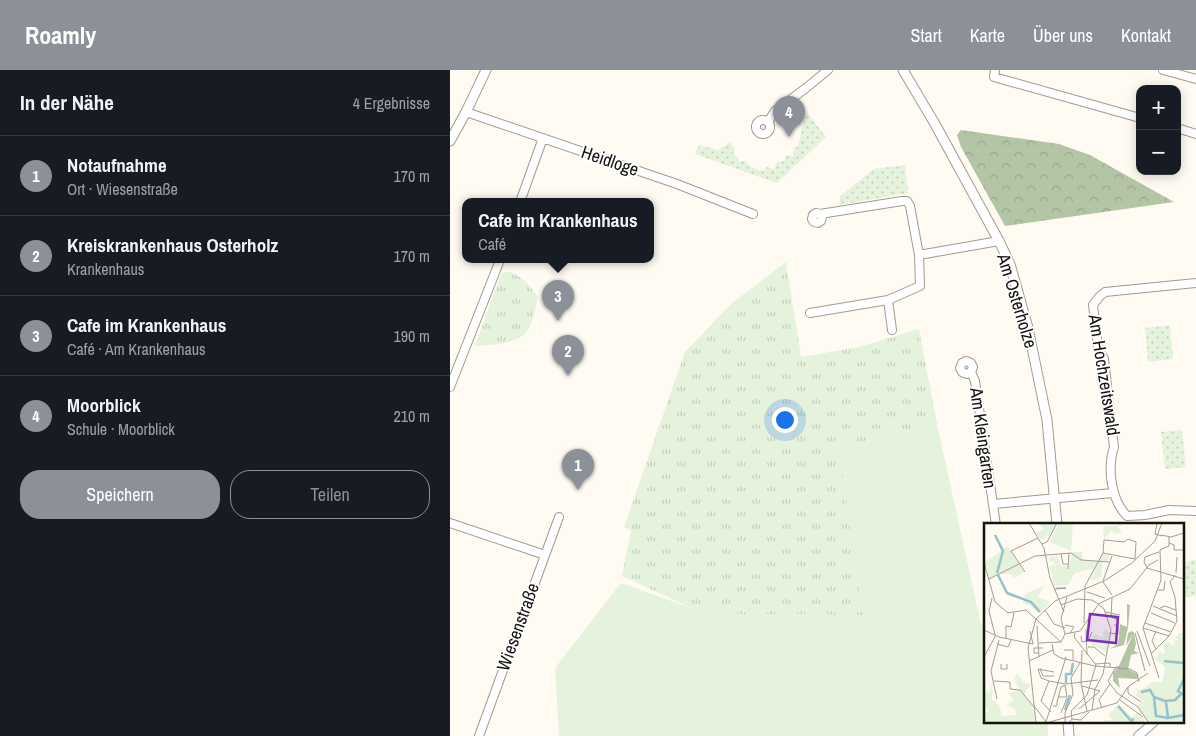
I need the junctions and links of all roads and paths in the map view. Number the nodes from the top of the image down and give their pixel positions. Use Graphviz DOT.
graph roads {
  1 [pos="486,70"];
  2 [pos="828,70"];
  3 [pos="903,70"];
  4 [pos="995,70"];
  5 [pos="1164,70"];
  6 [pos="1196,79"];
  7 [pos="466,112"];
  8 [pos="1136,117"];
  9 [pos="768,122"];
  10 [pos="1181,129"];
  11 [pos="1196,134"];
  12 [pos="543,138"];
  13 [pos="450,141"];
  14 [pos="521,198"];
  15 [pos="753,214"];
  16 [pos="820,214"];
  17 [pos="999,241"];
  18 [pos="919,255"];
  19 [pos="499,263"];
  20 [pos="1196,283"];
  21 [pos="888,300"];
  22 [pos="810,314"];
  23 [pos="892,330"];
  24 [pos="971,372"];
  25 [pos="450,387"];
  26 [pos="1113,493"];
  27 [pos="1055,499"];
  28 [pos="993,504"];
  29 [pos="1196,511"];
  30 [pos="559,518"];
  31 [pos="450,523"];
  32 [pos="996,523"];
  33 [pos="1057,523"];
  34 [pos="544,555"];
  35 [pos="1152,724"];
  36 [pos="479,736"];
  37 [pos="1138,736"];
  1 -- 7 [label="street"];
  2 -- 9 [label="street"];
  3 -- 17 [label="street, Am Osterholze"];
  4 -- 8 [label="street"];
  5 -- 6 [label="street"];
  7 -- 12 [label="street, Heidloge"];
  7 -- 13 [label="street"];
  10 -- 11 [label="street"];
  12 -- 14 [label="street"];
  12 -- 15 [label="street, Heidloge"];
  16 -- 18 [label="street"];
  17 -- 18 [label="street"];
  17 -- 27 [label="street, Am Osterholze"];
  18 -- 21 [label="street"];
  19 -- 25 [label="street"];
  20 -- 26 [label="street, Am Hochzeitswald"];
  21 -- 22 [label="street"];
  21 -- 23 [label="street"];
  24 -- 28 [label="street, Am Kleingarten"];
  26 -- 27 [label="street"];
  26 -- 29 [label="street, Am Hochzeitswald"];
  27 -- 28 [label="street, Am Kleingarten"];
  27 -- 33 [label="street, Am Osterholze"];
  28 -- 32 [label="street, Am Kleingarten"];
  30 -- 34 [label="street, Wiesenstraße"];
  31 -- 34 [label="street"];
  34 -- 36 [label="street, Wiesenstraße"];
  35 -- 37 [label="street"];
}
